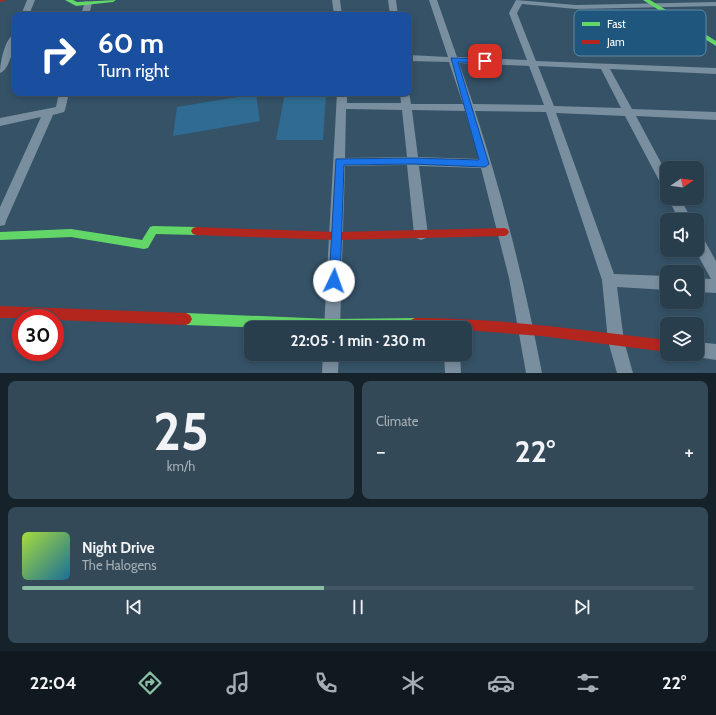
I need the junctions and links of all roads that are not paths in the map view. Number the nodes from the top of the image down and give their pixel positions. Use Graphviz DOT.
graph roads {
  1 [pos="0,0"];
  2 [pos="4,0"];
  3 [pos="31,0"];
  4 [pos="68,0"];
  5 [pos="113,0"];
  6 [pos="336,0"];
  7 [pos="392,0"];
  8 [pos="433,0"];
  9 [pos="520,0"];
  10 [pos="649,2"];
  11 [pos="88,3"];
  12 [pos="716,4"];
  13 [pos="662,10"];
  14 [pos="26,12"];
  15 [pos="86,12"];
  16 [pos="338,12"];
  17 [pos="394,12"];
  18 [pos="706,38"];
  19 [pos="12,43"];
  20 [pos="716,44"];
  21 [pos="412,58"];
  22 [pos="454,60"];
  23 [pos="531,63"];
  24 [pos="604,66"];
  25 [pos="0,70"];
  26 [pos="716,71"];
  27 [pos="63,96"];
  28 [pos="342,96"];
  29 [pos="405,96"];
  30 [pos="342,106"];
  31 [pos="407,106"];
  32 [pos="469,108"];
  33 [pos="550,109"];
  34 [pos="49,112"];
  35 [pos="627,112"];
  36 [pos="716,116"];
  37 [pos="0,122"];
  38 [pos="413,161"];
  39 [pos="339,162"];
  40 [pos="485,164"];
  41 [pos="660,172"];
  42 [pos="0,221"];
  43 [pos="504,232"];
  44 [pos="421,234"];
  45 [pos="0,236"];
  46 [pos="336,236"];
  47 [pos="704,249"];
  48 [pos="711,258"];
  49 [pos="716,275"];
  50 [pos="609,280"];
  51 [pos="660,283"];
  52 [pos="704,285"];
  53 [pos="716,286"];
  54 [pos="0,312"];
  55 [pos="332,321"];
  56 [pos="244,322"];
  57 [pos="472,327"];
  58 [pos="527,329"];
  59 [pos="616,341"];
  60 [pos="660,345"];
  61 [pos="704,351"];
  62 [pos="716,352"];
  63 [pos="331,361"];
  64 [pos="452,361"];
  65 [pos="330,373"];
  66 [pos="453,373"];
  67 [pos="534,373"];
  68 [pos="625,373"];
  1 -- 2 [label="street"];
  3 -- 14 [label="street"];
  4 -- 11 [label="street"];
  5 -- 11 [label="street"];
  6 -- 16 [label="street"];
  7 -- 17 [label="street"];
  8 -- 22 [label="street"];
  9 -- 10 [label="street"];
  9 -- 23 [label="street"];
  10 -- 12 [label="street"];
  10 -- 13 [label="street"];
  11 -- 15 [label="street"];
  18 -- 20 [label="street"];
  19 -- 25 [label="street"];
  21 -- 22 [label="street"];
  22 -- 23 [label="street"];
  22 -- 32 [label="street"];
  23 -- 24 [label="street"];
  23 -- 33 [label="street"];
  24 -- 26 [label="street"];
  24 -- 35 [label="street"];
  27 -- 34 [label="street"];
  28 -- 30 [label="street"];
  29 -- 31 [label="street"];
  30 -- 31 [label="street"];
  30 -- 39 [label="street"];
  31 -- 32 [label="street"];
  31 -- 38 [label="street"];
  32 -- 33 [label="street"];
  32 -- 40 [label="street"];
  33 -- 35 [label="street"];
  33 -- 50 [label="street"];
  34 -- 37 [label="street"];
  34 -- 42 [label="street"];
  35 -- 36 [label="street"];
  35 -- 41 [label="street"];
  38 -- 39 [label="street"];
  38 -- 40 [label="street"];
  38 -- 44 [label="street"];
  39 -- 46 [label="street"];
  40 -- 43 [label="street"];
  43 -- 44 [label="street"];
  43 -- 58 [label="street"];
  44 -- 46 [label="street"];
  45 -- 46 [label="street"];
  46 -- 55 [label="street"];
  47 -- 48 [label="street"];
  48 -- 49 [label="street"];
  50 -- 51 [label="street"];
  50 -- 59 [label="street"];
  52 -- 53 [label="street"];
  54 -- 56 [label="street"];
  57 -- 58 [label="street"];
  58 -- 59 [label="street"];
  58 -- 67 [label="street"];
  59 -- 60 [label="street"];
  59 -- 68 [label="street"];
  61 -- 62 [label="street"];
  63 -- 65 [label="street"];
  64 -- 66 [label="street"];
}
